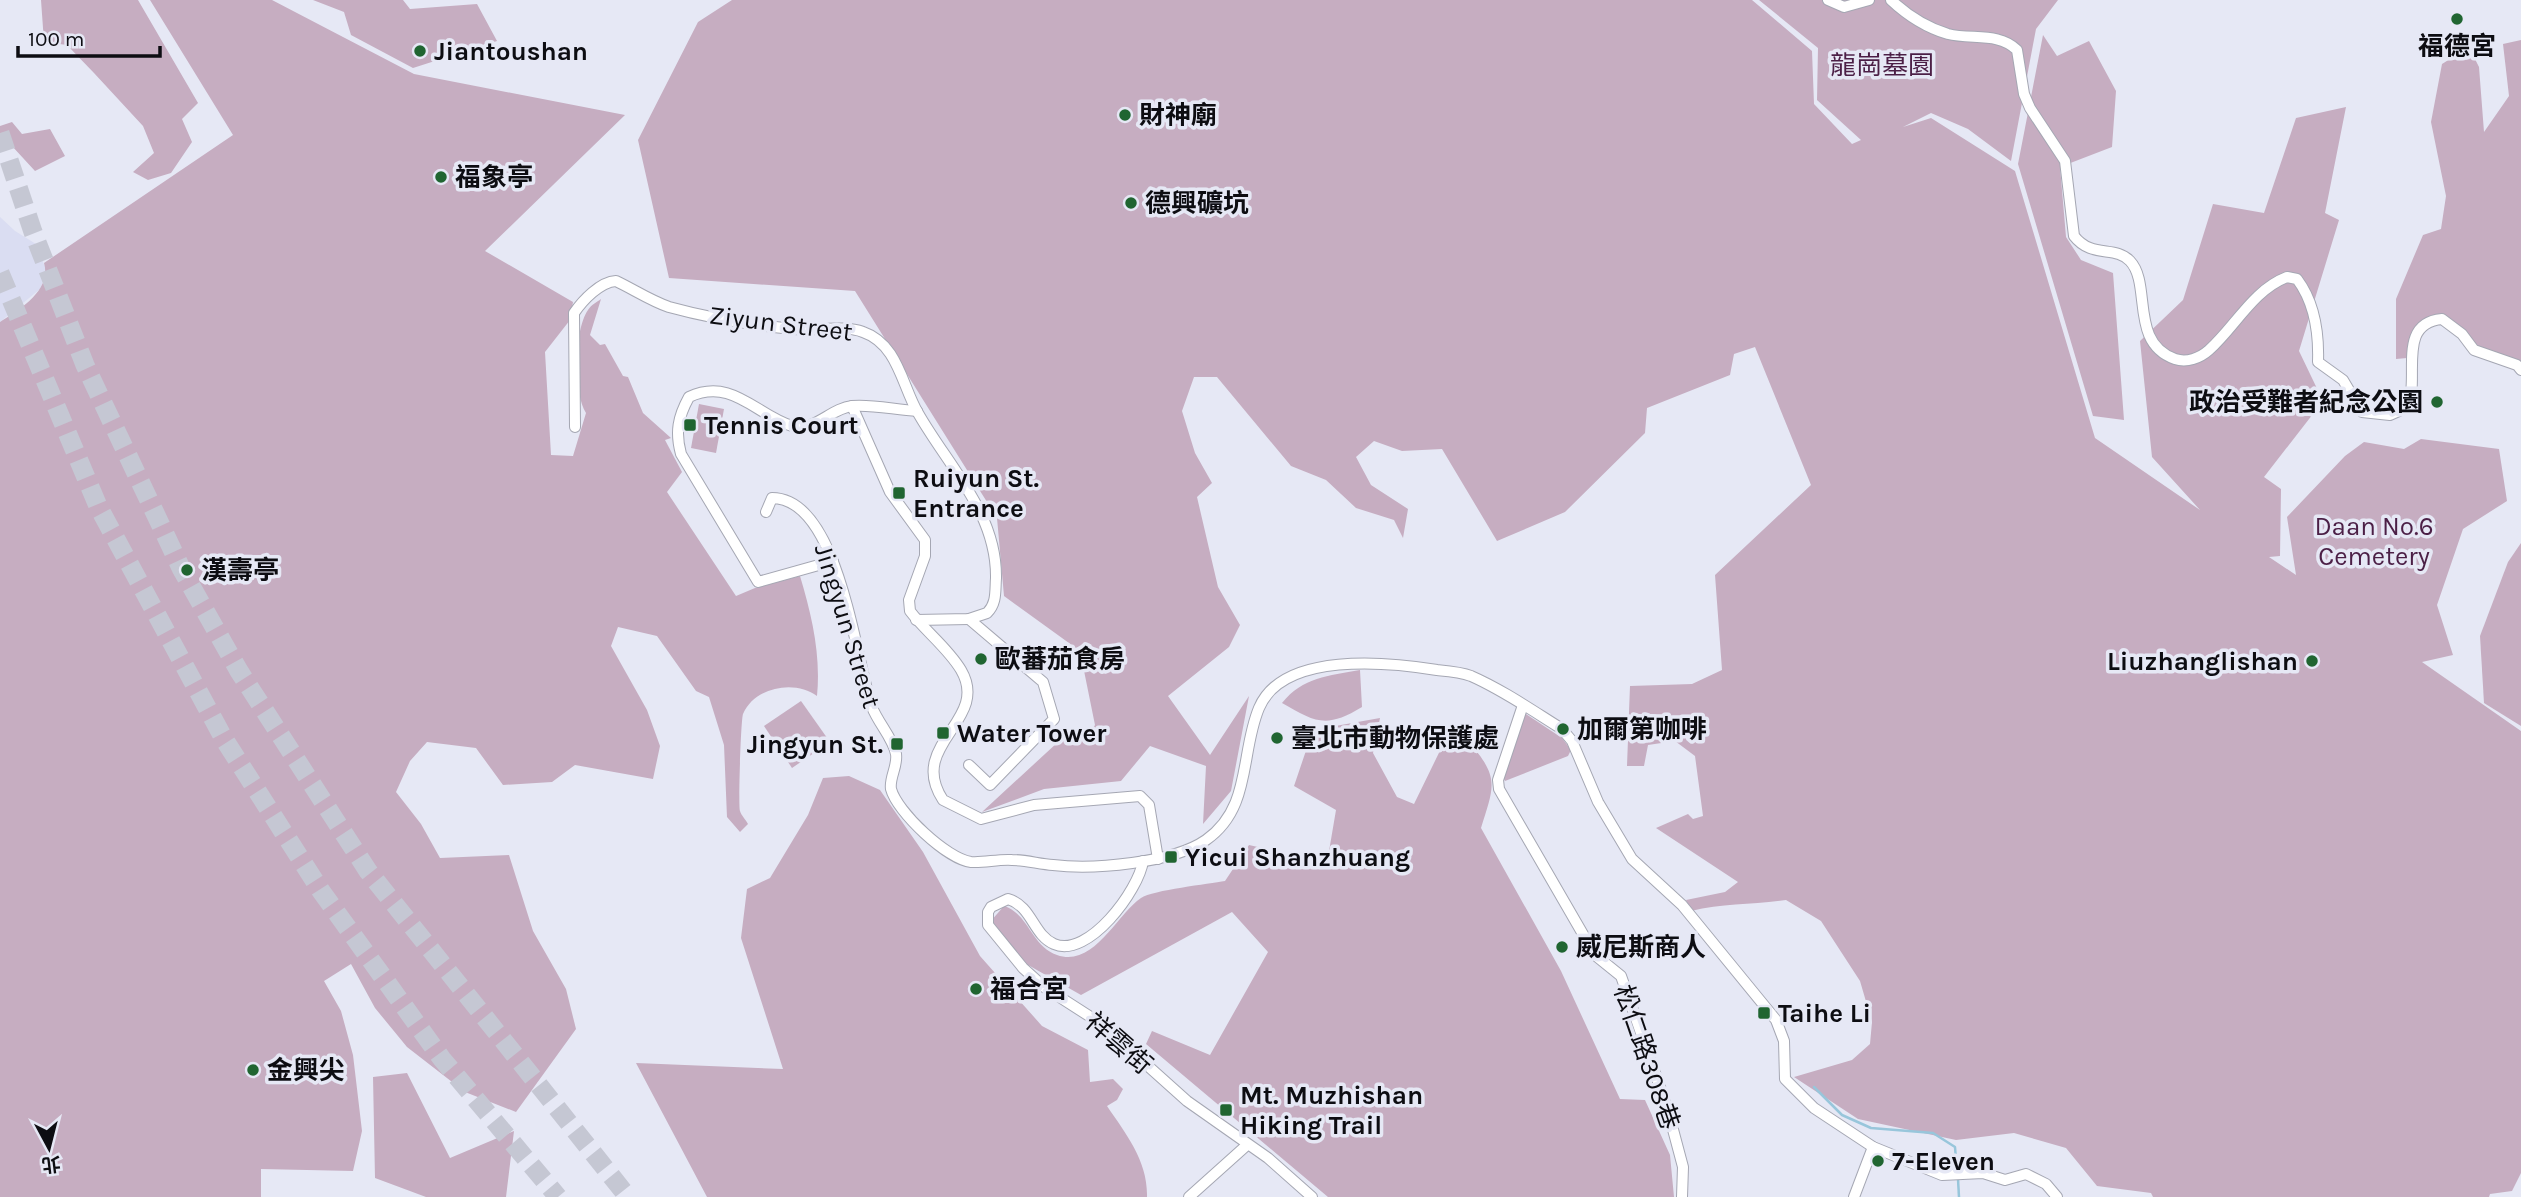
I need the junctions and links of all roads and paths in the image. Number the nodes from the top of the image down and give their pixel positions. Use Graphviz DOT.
graph roads {
  1 [pos="1828,0"];
  2 [pos="1869,0"];
  3 [pos="1891,0"];
  4 [pos="2521,370"];
  5 [pos="852,406"];
  6 [pos="916,411"];
  7 [pos="575,427"];
  8 [pos="766,512"];
  9 [pos="833,561"];
  10 [pos="969,619"];
  11 [pos="916,620"];
  12 [pos="1523,705"];
  13 [pos="969,765"];
  14 [pos="1158,859"];
  15 [pos="1143,862"];
  16 [pos="1247,1145"];
  17 [pos="1873,1147"];
  18 [pos="1189,1197"];
  19 [pos="1312,1197"];
  20 [pos="1682,1197"];
  21 [pos="1854,1197"];
  22 [pos="2057,1197"];
  1 -- 2 [label="street"];
  3 -- 4 [label="street"];
  5 -- 6 [label="street"];
  5 -- 9 [label="street"];
  5 -- 11 [label="street"];
  6 -- 7 [label="street, Ziyun Street"];
  6 -- 10 [label="street, Ziyun Street"];
  8 -- 9 [label="street, Jingyun Street"];
  9 -- 15 [label="street, Jingyun Street"];
  10 -- 11 [label="street"];
  10 -- 13 [label="street"];
  11 -- 14 [label="street"];
  12 -- 14 [label="street, Jingyun Street"];
  12 -- 17 [label="street, Jingyun Street"];
  12 -- 20 [label="street, 松仁路308巷"];
  14 -- 15 [label="street, Jingyun Street"];
  15 -- 16 [label="street, 祥雲街"];
  16 -- 18 [label="street"];
  16 -- 19 [label="street"];
  17 -- 21 [label="street"];
  17 -- 22 [label="street, Jingyun Street"];
}
